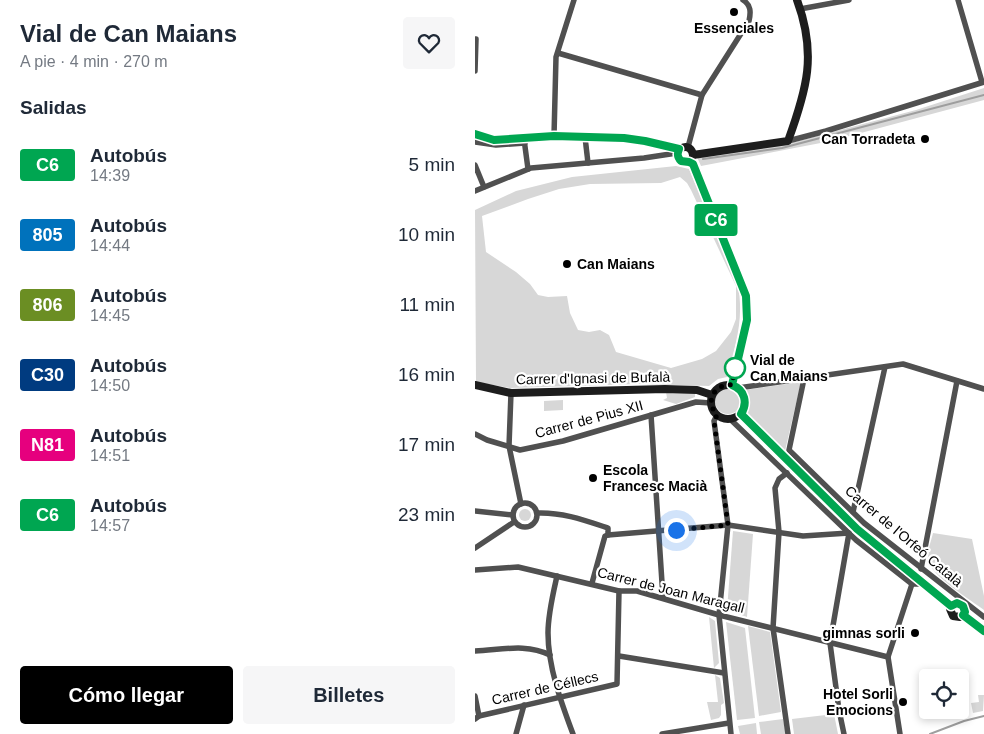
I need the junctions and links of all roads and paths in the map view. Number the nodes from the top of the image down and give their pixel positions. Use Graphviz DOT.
graph roads {
  1 [pos="574,0"];
  2 [pos="743,0"];
  3 [pos="797,0"];
  4 [pos="849,0"];
  5 [pos="958,0"];
  6 [pos="800,9"];
  7 [pos="476,40"];
  8 [pos="558,53"];
  9 [pos="475,71"];
  10 [pos="983,82"];
  11 [pos="702,95"];
  12 [pos="475,134"];
  13 [pos="554,136"];
  14 [pos="585,137"];
  15 [pos="524,140"];
  16 [pos="788,141"];
  17 [pos="475,142"];
  18 [pos="688,147"];
  19 [pos="678,151"];
  20 [pos="691,158"];
  21 [pos="587,163"];
  22 [pos="475,165"];
  23 [pos="528,169"];
  24 [pos="484,187"];
  25 [pos="475,191"];
  26 [pos="885,367"];
  27 [pos="804,379"];
  28 [pos="957,381"];
  29 [pos="475,385"];
  30 [pos="735,386"];
  31 [pos="984,389"];
  32 [pos="511,393"];
  33 [pos="711,399"];
  34 [pos="741,414"];
  35 [pos="651,415"];
  36 [pos="717,415"];
  37 [pos="730,419"];
  38 [pos="475,434"];
  39 [pos="509,446"];
  40 [pos="787,473"];
  41 [pos="521,504"];
  42 [pos="475,511"];
  43 [pos="853,512"];
  44 [pos="537,513"];
  45 [pos="513,515"];
  46 [pos="515,522"];
  47 [pos="728,525"];
  48 [pos="658,531"];
  49 [pos="779,532"];
  50 [pos="849,533"];
  51 [pos="608,535"];
  52 [pos="475,548"];
  53 [pos="921,569"];
  54 [pos="475,570"];
  55 [pos="557,576"];
  56 [pos="592,583"];
  57 [pos="912,584"];
  58 [pos="924,584"];
  59 [pos="619,591"];
  60 [pos="663,598"];
  61 [pos="955,602"];
  62 [pos="975,611"];
  63 [pos="964,612"];
  64 [pos="719,614"];
  65 [pos="984,618"];
  66 [pos="773,628"];
  67 [pos="984,631"];
  68 [pos="830,643"];
  69 [pos="475,651"];
  70 [pos="549,654"];
  71 [pos="619,656"];
  72 [pos="888,657"];
  73 [pos="724,674"];
  74 [pos="475,696"];
  75 [pos="560,698"];
  76 [pos="524,705"];
  77 [pos="477,717"];
  78 [pos="729,723"];
  79 [pos="686,732"];
  80 [pos="516,734"];
  81 [pos="573,734"];
  82 [pos="662,734"];
  83 [pos="731,734"];
  84 [pos="788,734"];
  85 [pos="844,734"];
  86 [pos="900,734"];
  1 -- 8 [label="street"];
  2 -- 11 [label="street"];
  3 -- 6 [label="street"];
  4 -- 6 [label="street"];
  5 -- 10 [label="street"];
  6 -- 16 [label="street"];
  7 -- 9 [label="street"];
  8 -- 11 [label="street"];
  8 -- 13 [label="street"];
  10 -- 16 [label="street"];
  11 -- 18 [label="street"];
  12 -- 15 [label="street"];
  13 -- 14 [label="street"];
  13 -- 15 [label="street"];
  14 -- 19 [label="street"];
  14 -- 21 [label="street"];
  15 -- 17 [label="street"];
  15 -- 23 [label="street"];
  16 -- 20 [label="street"];
  18 -- 19 [label="street"];
  18 -- 20 [label="street"];
  19 -- 20 [label="street"];
  19 -- 21 [label="street"];
  20 -- 30 [label="street"];
  21 -- 23 [label="street"];
  22 -- 24 [label="street"];
  23 -- 24 [label="street"];
  24 -- 25 [label="street"];
  26 -- 27 [label="street"];
  26 -- 28 [label="street"];
  26 -- 43 [label="street"];
  27 -- 30 [label="street"];
  27 -- 43 [label="street, Carrer de l'Orfeó Català"];
  28 -- 31 [label="street"];
  28 -- 53 [label="street"];
  29 -- 32 [label="street, Carrer d'Ignasi de Bufalà"];
  30 -- 33 [label="street"];
  30 -- 34 [label="street"];
  32 -- 33 [label="street, Carrer d'Ignasi de Bufalà"];
  32 -- 39 [label="street"];
  33 -- 35 [label="street, Carrer de Pius XII"];
  33 -- 36 [label="street"];
  34 -- 37 [label="street"];
  34 -- 58 [label="street"];
  35 -- 39 [label="street, Carrer de Pius XII"];
  35 -- 48 [label="street"];
  36 -- 37 [label="street"];
  36 -- 47 [label="street"];
  37 -- 40 [label="street"];
  38 -- 39 [label="street, Carrer de Pius XII"];
  39 -- 41 [label="street"];
  40 -- 49 [label="street"];
  40 -- 50 [label="street"];
  41 -- 44 [label="street"];
  41 -- 45 [label="street"];
  42 -- 45 [label="street"];
  43 -- 53 [label="street, Carrer de l'Orfeó Català"];
  44 -- 46 [label="street"];
  44 -- 51 [label="street"];
  45 -- 46 [label="street"];
  46 -- 52 [label="street"];
  47 -- 48 [label="street"];
  47 -- 49 [label="street"];
  47 -- 64 [label="street"];
  48 -- 51 [label="street"];
  48 -- 60 [label="street"];
  49 -- 50 [label="street"];
  49 -- 66 [label="street"];
  50 -- 57 [label="street"];
  50 -- 68 [label="street"];
  51 -- 56 [label="street"];
  53 -- 61 [label="street, Carrer de l'Orfeó Català"];
  54 -- 55 [label="street, Carrer de Joan Maragall"];
  55 -- 56 [label="street, Carrer de Joan Maragall"];
  55 -- 70 [label="street"];
  56 -- 59 [label="street, Carrer de Joan Maragall"];
  57 -- 58 [label="street"];
  57 -- 72 [label="street"];
  58 -- 61 [label="street"];
  59 -- 60 [label="street, Carrer de Joan Maragall"];
  59 -- 71 [label="street, Carrer de Céllecs"];
  60 -- 64 [label="street, Carrer de Joan Maragall"];
  61 -- 62 [label="street, Carrer de l'Orfeó Català"];
  61 -- 63 [label="street"];
  61 -- 63 [label="street"];
  62 -- 63 [label="street"];
  62 -- 65 [label="street, Carrer de l'Orfeó Català"];
  63 -- 67 [label="street"];
  64 -- 66 [label="street, Carrer de Joan Maragall"];
  64 -- 73 [label="street"];
  66 -- 68 [label="street, Carrer de Joan Maragall"];
  66 -- 84 [label="street"];
  68 -- 72 [label="street, Carrer de Joan Maragall"];
  68 -- 85 [label="street"];
  69 -- 70 [label="street"];
  70 -- 75 [label="street"];
  71 -- 73 [label="street"];
  71 -- 75 [label="street, Carrer de Céllecs"];
  72 -- 86 [label="street"];
  73 -- 78 [label="street"];
  74 -- 77 [label="street"];
  75 -- 76 [label="street, Carrer de Céllecs"];
  75 -- 81 [label="street"];
  76 -- 77 [label="street, Carrer de Céllecs"];
  76 -- 80 [label="street"];
  78 -- 79 [label="street"];
  78 -- 83 [label="street"];
  79 -- 82 [label="street"];
}
